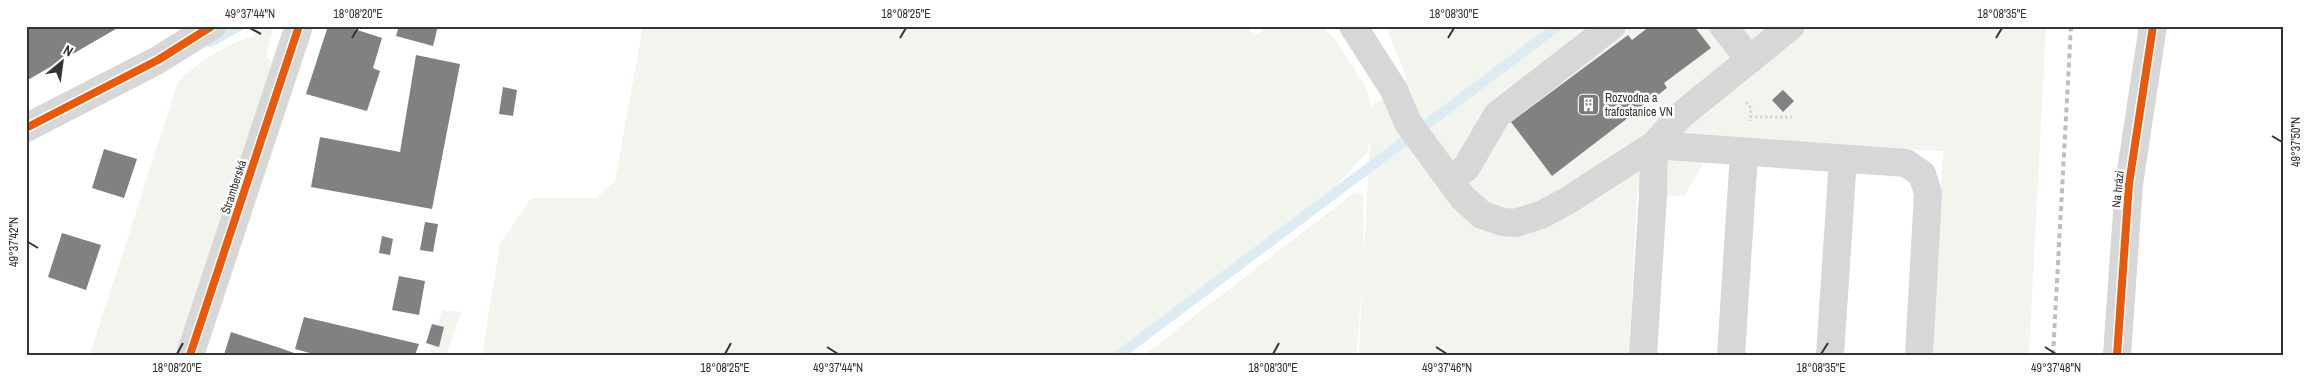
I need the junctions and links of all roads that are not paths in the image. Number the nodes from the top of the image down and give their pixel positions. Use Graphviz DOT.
graph roads {
  1 [pos="299,26"];
  2 [pos="1352,26"];
  3 [pos="1612,26"];
  4 [pos="1723,26"];
  5 [pos="1791,26"];
  6 [pos="2153,26"];
  7 [pos="198,30"];
  8 [pos="1750,60"];
  9 [pos="26,128"];
  10 [pos="1654,146"];
  11 [pos="1744,153"];
  12 [pos="1843,159"];
  13 [pos="1450,180"];
  14 [pos="190,355"];
  15 [pos="1643,355"];
  16 [pos="1731,355"];
  17 [pos="1830,355"];
  18 [pos="1918,355"];
  19 [pos="2117,355"];
  1 -- 14 [label="street, Štramberská"];
  2 -- 13 [label="street"];
  3 -- 13 [label="street"];
  4 -- 8 [label="street"];
  5 -- 8 [label="street"];
  6 -- 19 [label="street, Na hrázi"];
  7 -- 9 [label="street"];
  8 -- 10 [label="street"];
  10 -- 11 [label="street"];
  10 -- 13 [label="street"];
  10 -- 15 [label="street"];
  11 -- 12 [label="street"];
  11 -- 16 [label="street"];
  12 -- 17 [label="street"];
  12 -- 18 [label="street"];
}
